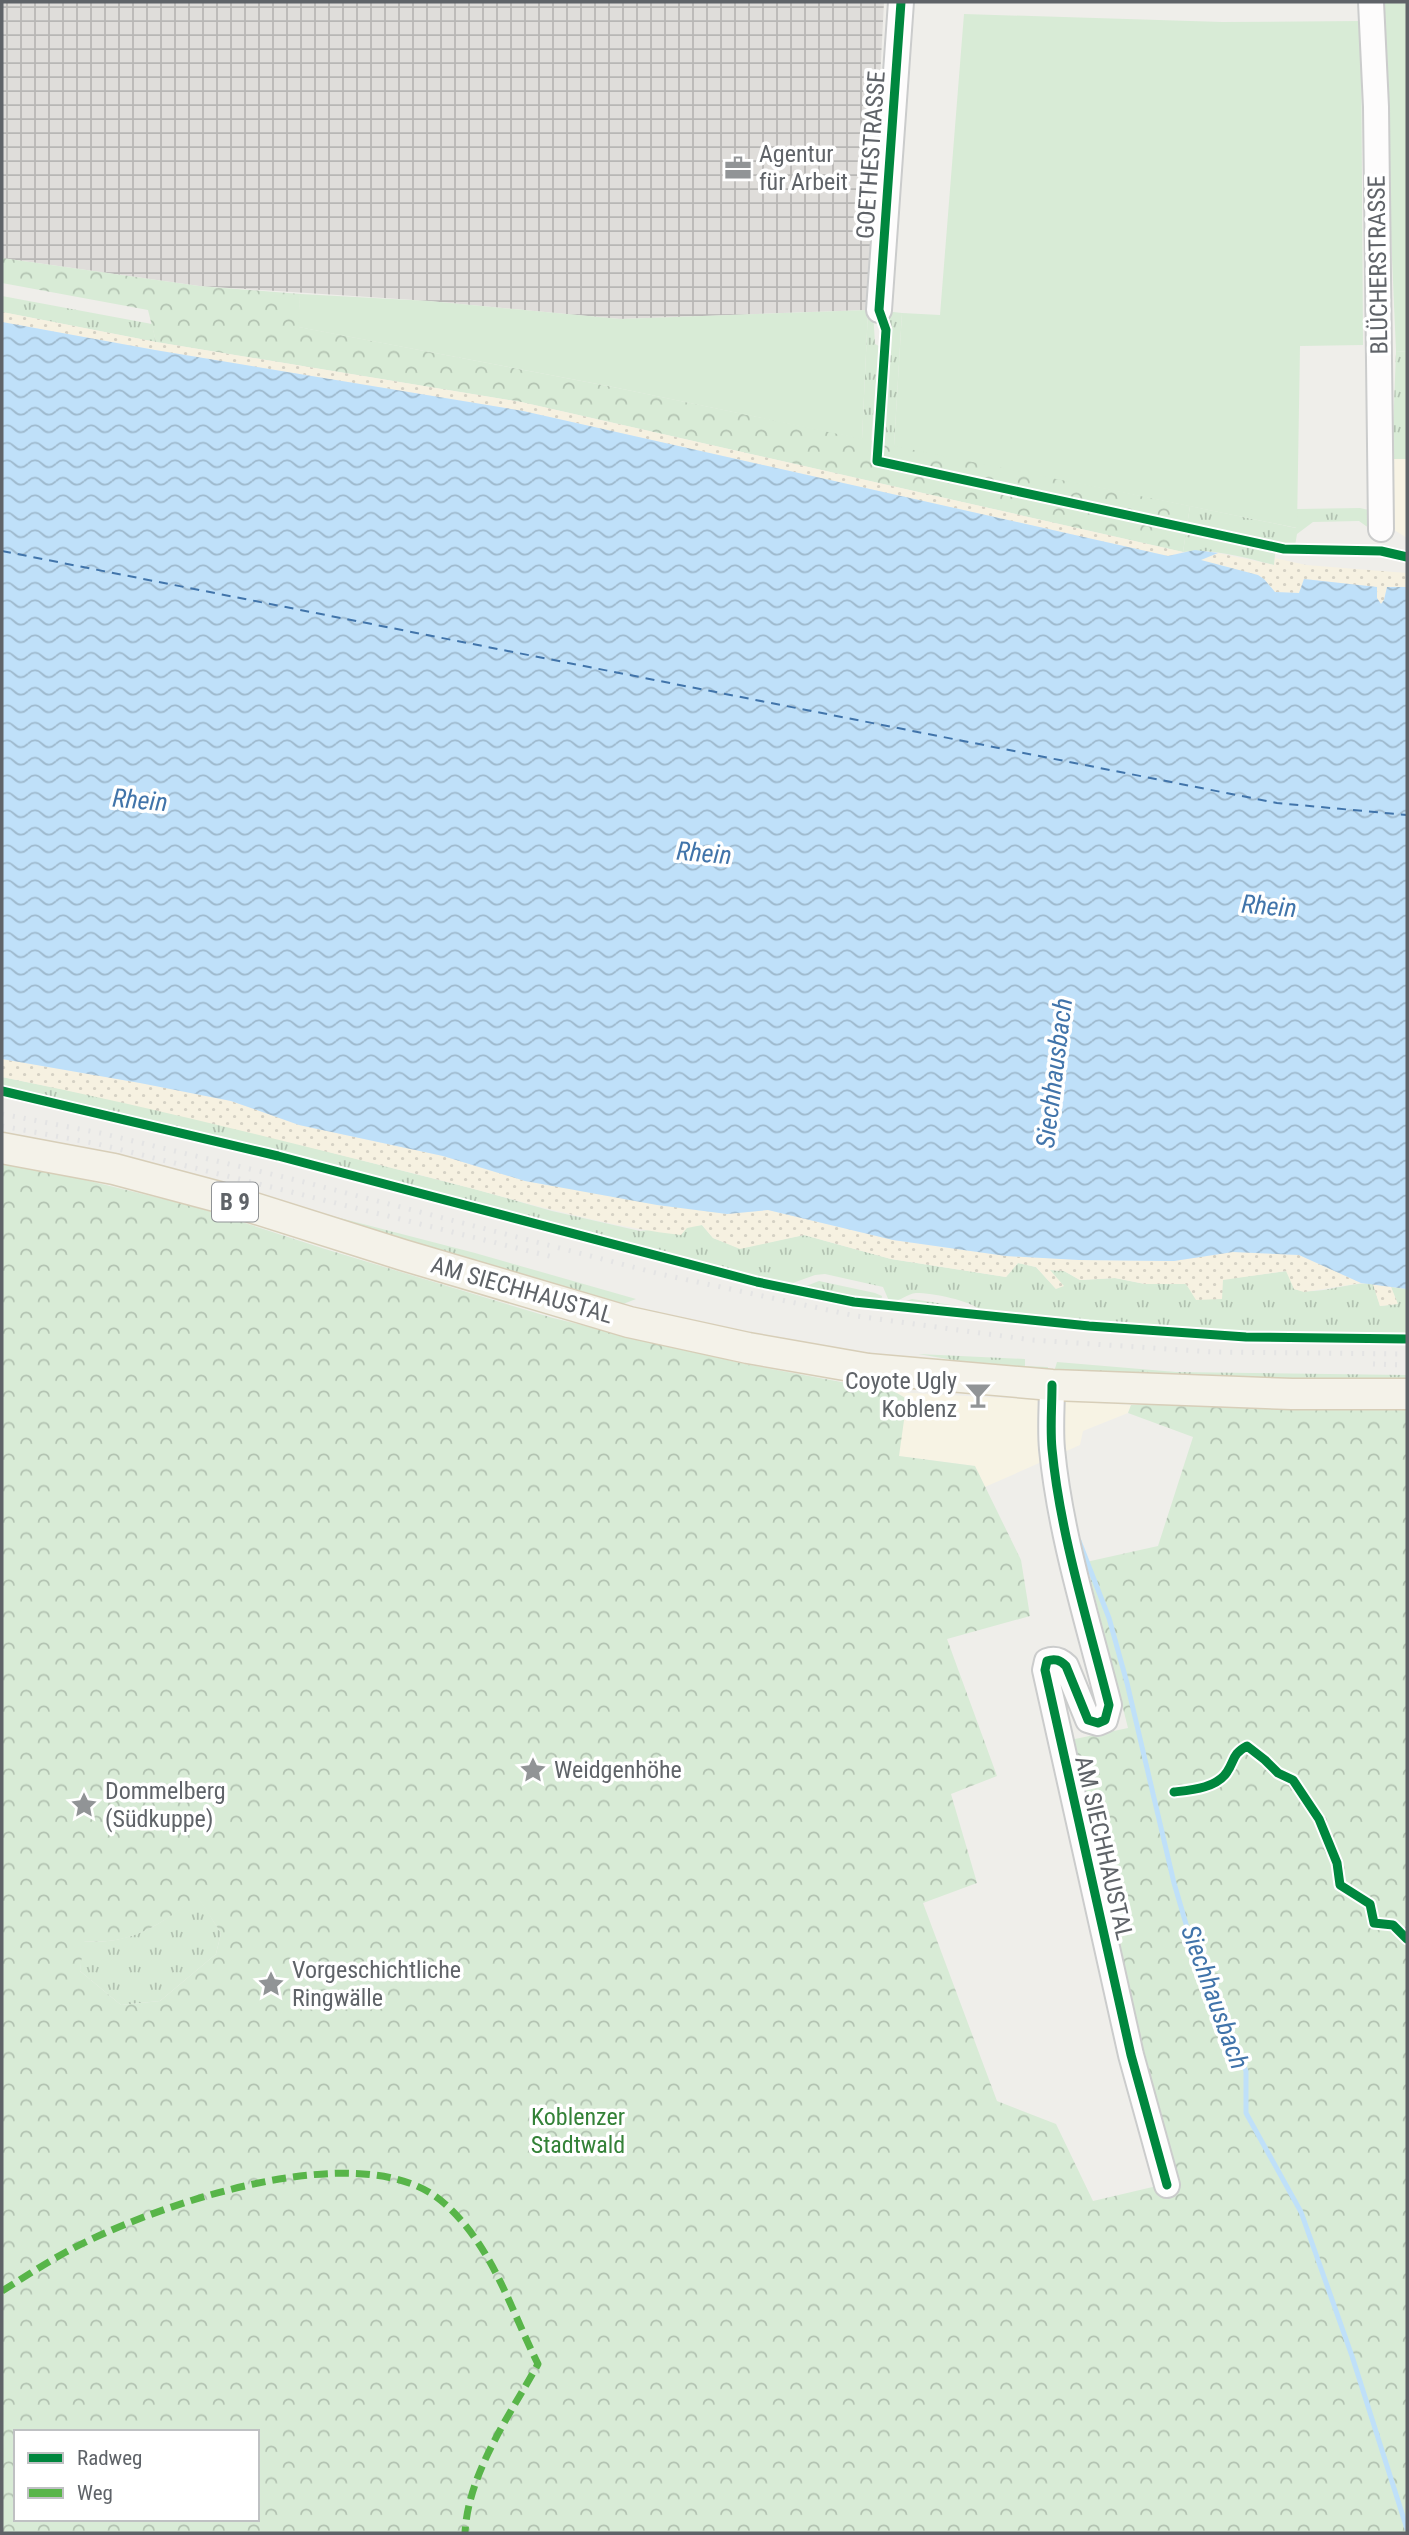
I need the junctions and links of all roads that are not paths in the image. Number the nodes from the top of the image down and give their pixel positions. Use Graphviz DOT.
graph roads {
  1 [pos="901,2"];
  2 [pos="1371,2"];
  3 [pos="879,310"];
  4 [pos="1381,529"];
  5 [pos="2,1148"];
  6 [pos="1052,1385"];
  7 [pos="1407,1394"];
  8 [pos="1167,2185"];
  1 -- 3 [label="street, GOETHESTRASSE"];
  2 -- 4 [label="street, BLÜCHERSTRASSE"];
  5 -- 6 [label="main road, AM SIECHHAUSTAL / B 9"];
  6 -- 7 [label="main road, AM SIECHHAUSTAL / B 9"];
  6 -- 8 [label="street, AM SIECHHAUSTAL"];
}
